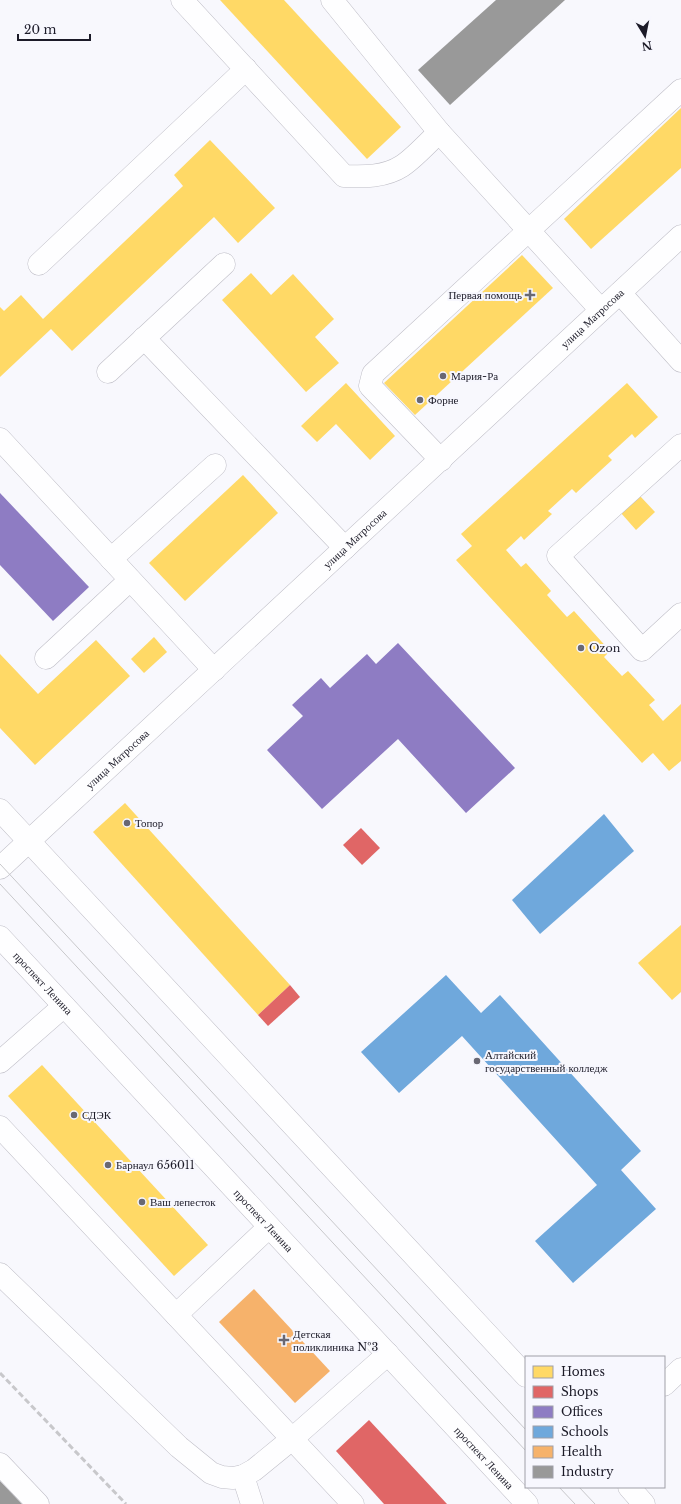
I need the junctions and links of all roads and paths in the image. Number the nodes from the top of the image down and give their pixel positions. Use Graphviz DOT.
graph roads {
  1 [pos="182,0"];
  2 [pos="332,0"];
  3 [pos="246,69"];
  4 [pos="681,90"];
  5 [pos="439,132"];
  6 [pos="529,230"];
  7 [pos="681,236"];
  8 [pos="39,264"];
  9 [pos="224,264"];
  10 [pos="620,293"];
  11 [pos="601,310"];
  12 [pos="144,338"];
  13 [pos="681,361"];
  14 [pos="108,372"];
  15 [pos="0,440"];
  16 [pos="681,445"];
  17 [pos="440,460"];
  18 [pos="215,465"];
  19 [pos="345,548"];
  20 [pos="111,558"];
  21 [pos="130,580"];
  22 [pos="681,614"];
  23 [pos="46,658"];
  24 [pos="214,670"];
  25 [pos="0,810"];
  26 [pos="29,842"];
  27 [pos="0,868"];
  28 [pos="0,937"];
  29 [pos="64,1006"];
  30 [pos="0,1062"];
  31 [pos="0,1127"];
  32 [pos="269,1227"];
  33 [pos="0,1274"];
  34 [pos="176,1315"];
  35 [pos="388,1354"];
  36 [pos="681,1369"];
  37 [pos="525,1375"];
  38 [pos="665,1384"];
  39 [pos="292,1439"];
  40 [pos="0,1464"];
  41 [pos="243,1476"];
  42 [pos="630,1488"];
  43 [pos="38,1504"];
  44 [pos="252,1504"];
  45 [pos="352,1504"];
  46 [pos="527,1504"];
  47 [pos="644,1504"];
  1 -- 3 [label="main road"];
  2 -- 5 [label="main road"];
  3 -- 5 [label="main road"];
  3 -- 8 [label="main road"];
  4 -- 6 [label="main road"];
  5 -- 6 [label="main road"];
  6 -- 11 [label="main road"];
  6 -- 17 [label="main road"];
  7 -- 10 [label="main road, улица Матросова"];
  9 -- 12 [label="main road"];
  10 -- 11 [label="main road, улица Матросова"];
  10 -- 13 [label="main road"];
  11 -- 17 [label="main road, улица Матросова"];
  12 -- 14 [label="main road"];
  12 -- 19 [label="main road"];
  15 -- 20 [label="main road"];
  16 -- 22 [label="main road"];
  17 -- 19 [label="main road, улица Матросова"];
  18 -- 20 [label="main road"];
  19 -- 24 [label="main road, улица Матросова"];
  20 -- 21 [label="main road"];
  21 -- 23 [label="main road"];
  21 -- 24 [label="main road"];
  24 -- 26 [label="main road, улица Матросова"];
  25 -- 26 [label="main road"];
  26 -- 27 [label="main road, улица Матросова"];
  26 -- 37 [label="main road"];
  28 -- 29 [label="main road, проспект Ленина"];
  29 -- 30 [label="main road"];
  29 -- 32 [label="main road, проспект Ленина"];
  31 -- 34 [label="main road"];
  32 -- 34 [label="main road"];
  32 -- 35 [label="main road, проспект Ленина"];
  33 -- 41 [label="main road"];
  34 -- 39 [label="main road"];
  35 -- 39 [label="main road"];
  35 -- 46 [label="main road, проспект Ленина"];
  36 -- 38 [label="main road"];
  39 -- 41 [label="main road"];
  39 -- 45 [label="main road"];
  40 -- 43 [label="main road"];
  41 -- 44 [label="main road"];
  42 -- 47 [label="main road"];
}
